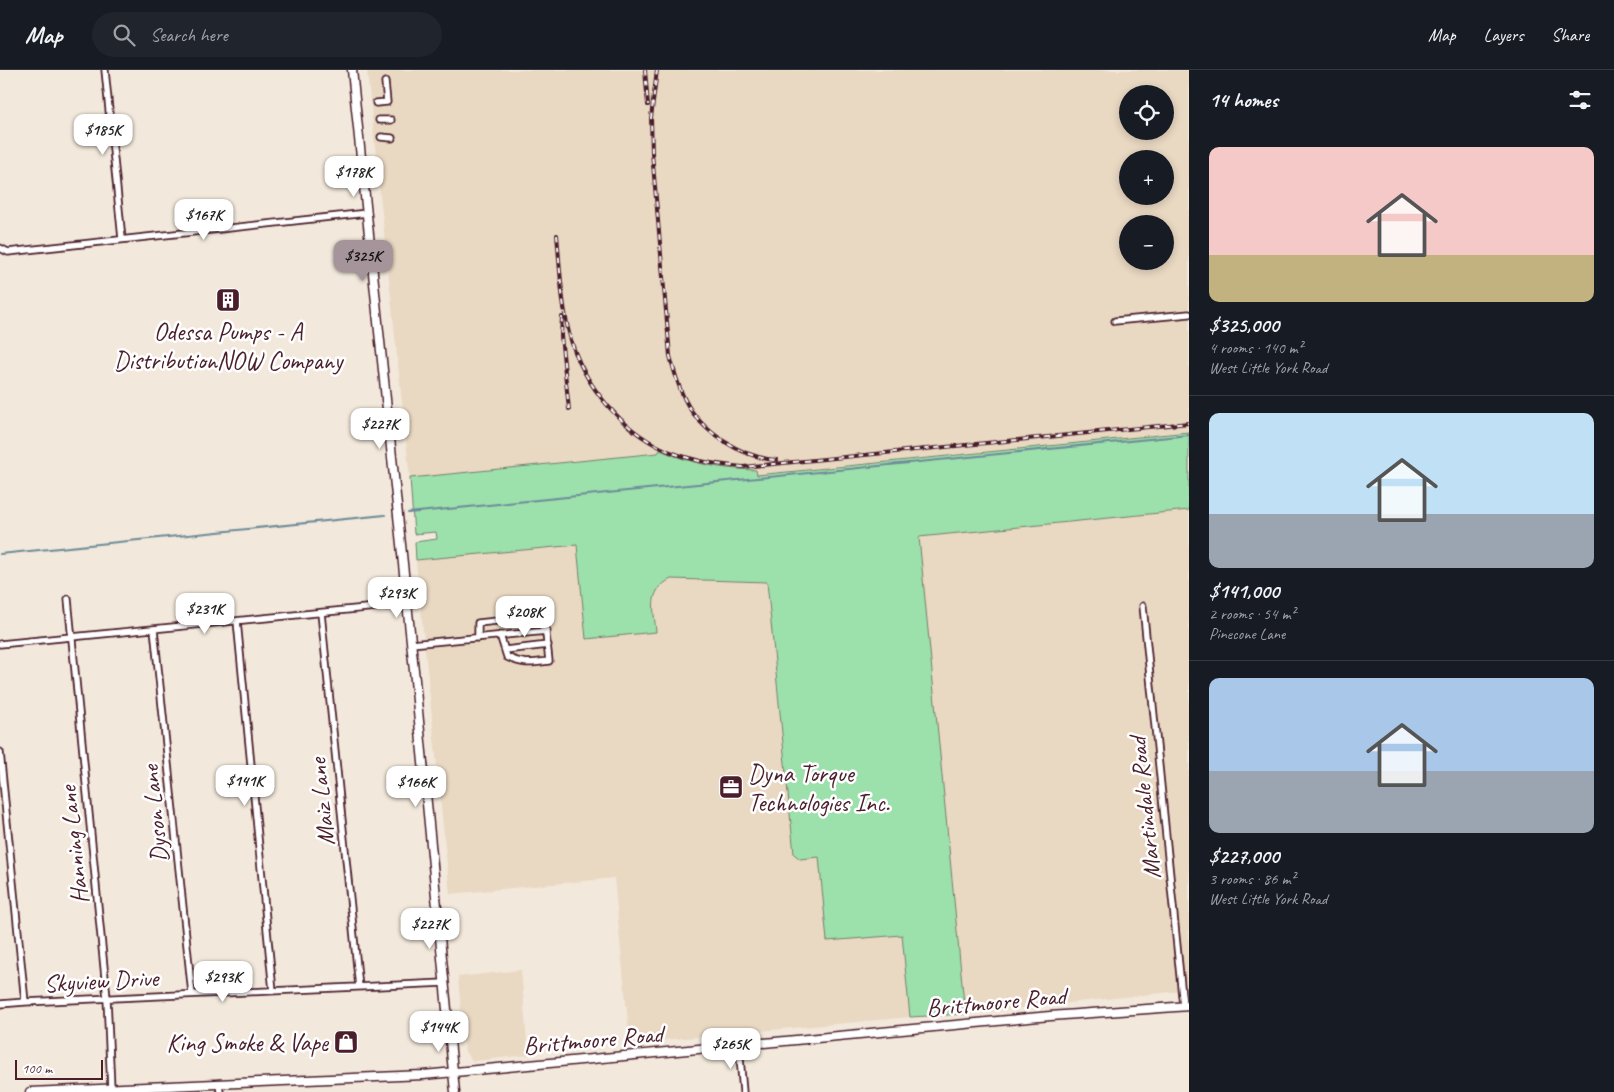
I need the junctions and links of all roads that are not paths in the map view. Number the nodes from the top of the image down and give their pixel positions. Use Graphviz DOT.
graph roads {
  1 [pos="104,70"];
  2 [pos="352,70"];
  3 [pos="385,82"];
  4 [pos="376,103"];
  5 [pos="379,120"];
  6 [pos="391,120"];
  7 [pos="381,137"];
  8 [pos="392,138"];
  9 [pos="367,213"];
  10 [pos="122,239"];
  11 [pos="0,248"];
  12 [pos="1189,314"];
  13 [pos="1115,321"];
  14 [pos="68,599"];
  15 [pos="407,604"];
  16 [pos="1143,606"];
  17 [pos="321,613"];
  18 [pos="236,621"];
  19 [pos="154,629"];
  20 [pos="546,631"];
  21 [pos="500,636"];
  22 [pos="72,637"];
  23 [pos="478,638"];
  24 [pos="0,644"];
  25 [pos="411,644"];
  26 [pos="548,645"];
  27 [pos="505,650"];
  28 [pos="0,752"];
  29 [pos="444,983"];
  30 [pos="359,987"];
  31 [pos="273,990"];
  32 [pos="192,994"];
  33 [pos="107,998"];
  34 [pos="25,1002"];
  35 [pos="0,1004"];
  36 [pos="1186,1006"];
  37 [pos="739,1046"];
  38 [pos="452,1072"];
  39 [pos="111,1088"];
  40 [pos="220,1088"];
  41 [pos="140,1090"];
  42 [pos="30,1092"];
  43 [pos="454,1092"];
  44 [pos="743,1092"];
  1 -- 10 [label="street"];
  2 -- 9 [label="main road"];
  3 -- 4 [label="street"];
  5 -- 6 [label="street"];
  7 -- 8 [label="street"];
  9 -- 10 [label="street"];
  9 -- 15 [label="main road"];
  10 -- 11 [label="street"];
  12 -- 13 [label="street"];
  14 -- 22 [label="street, Hanning Lane"];
  15 -- 17 [label="street"];
  15 -- 25 [label="main road"];
  16 -- 36 [label="street, Martindale Road"];
  17 -- 18 [label="street"];
  17 -- 30 [label="street, Maiz Lane"];
  18 -- 19 [label="street"];
  18 -- 31 [label="street"];
  19 -- 22 [label="street"];
  19 -- 32 [label="street, Dyson Lane"];
  20 -- 21 [label="street"];
  20 -- 23 [label="street"];
  20 -- 26 [label="street"];
  21 -- 23 [label="street"];
  21 -- 27 [label="street"];
  22 -- 24 [label="street"];
  22 -- 33 [label="street, Hanning Lane"];
  23 -- 25 [label="street"];
  25 -- 29 [label="main road"];
  26 -- 27 [label="street"];
  26 -- 27 [label="street"];
  28 -- 34 [label="street"];
  29 -- 30 [label="street, Skyview Drive"];
  29 -- 38 [label="main road"];
  30 -- 31 [label="street, Skyview Drive"];
  31 -- 32 [label="street, Skyview Drive"];
  32 -- 33 [label="street, Skyview Drive"];
  33 -- 34 [label="street, Skyview Drive"];
  33 -- 39 [label="street, Hanning Lane"];
  34 -- 35 [label="street, Skyview Drive"];
  36 -- 37 [label="main road, Brittmoore Road"];
  37 -- 38 [label="main road, Brittmoore Road"];
  37 -- 44 [label="street"];
  38 -- 40 [label="main road, Brittmoore Road"];
  38 -- 43 [label="main road"];
  39 -- 41 [label="main road, Brittmoore Road"];
  39 -- 42 [label="main road, Brittmoore Road"];
  40 -- 41 [label="main road, Brittmoore Road"];
}
